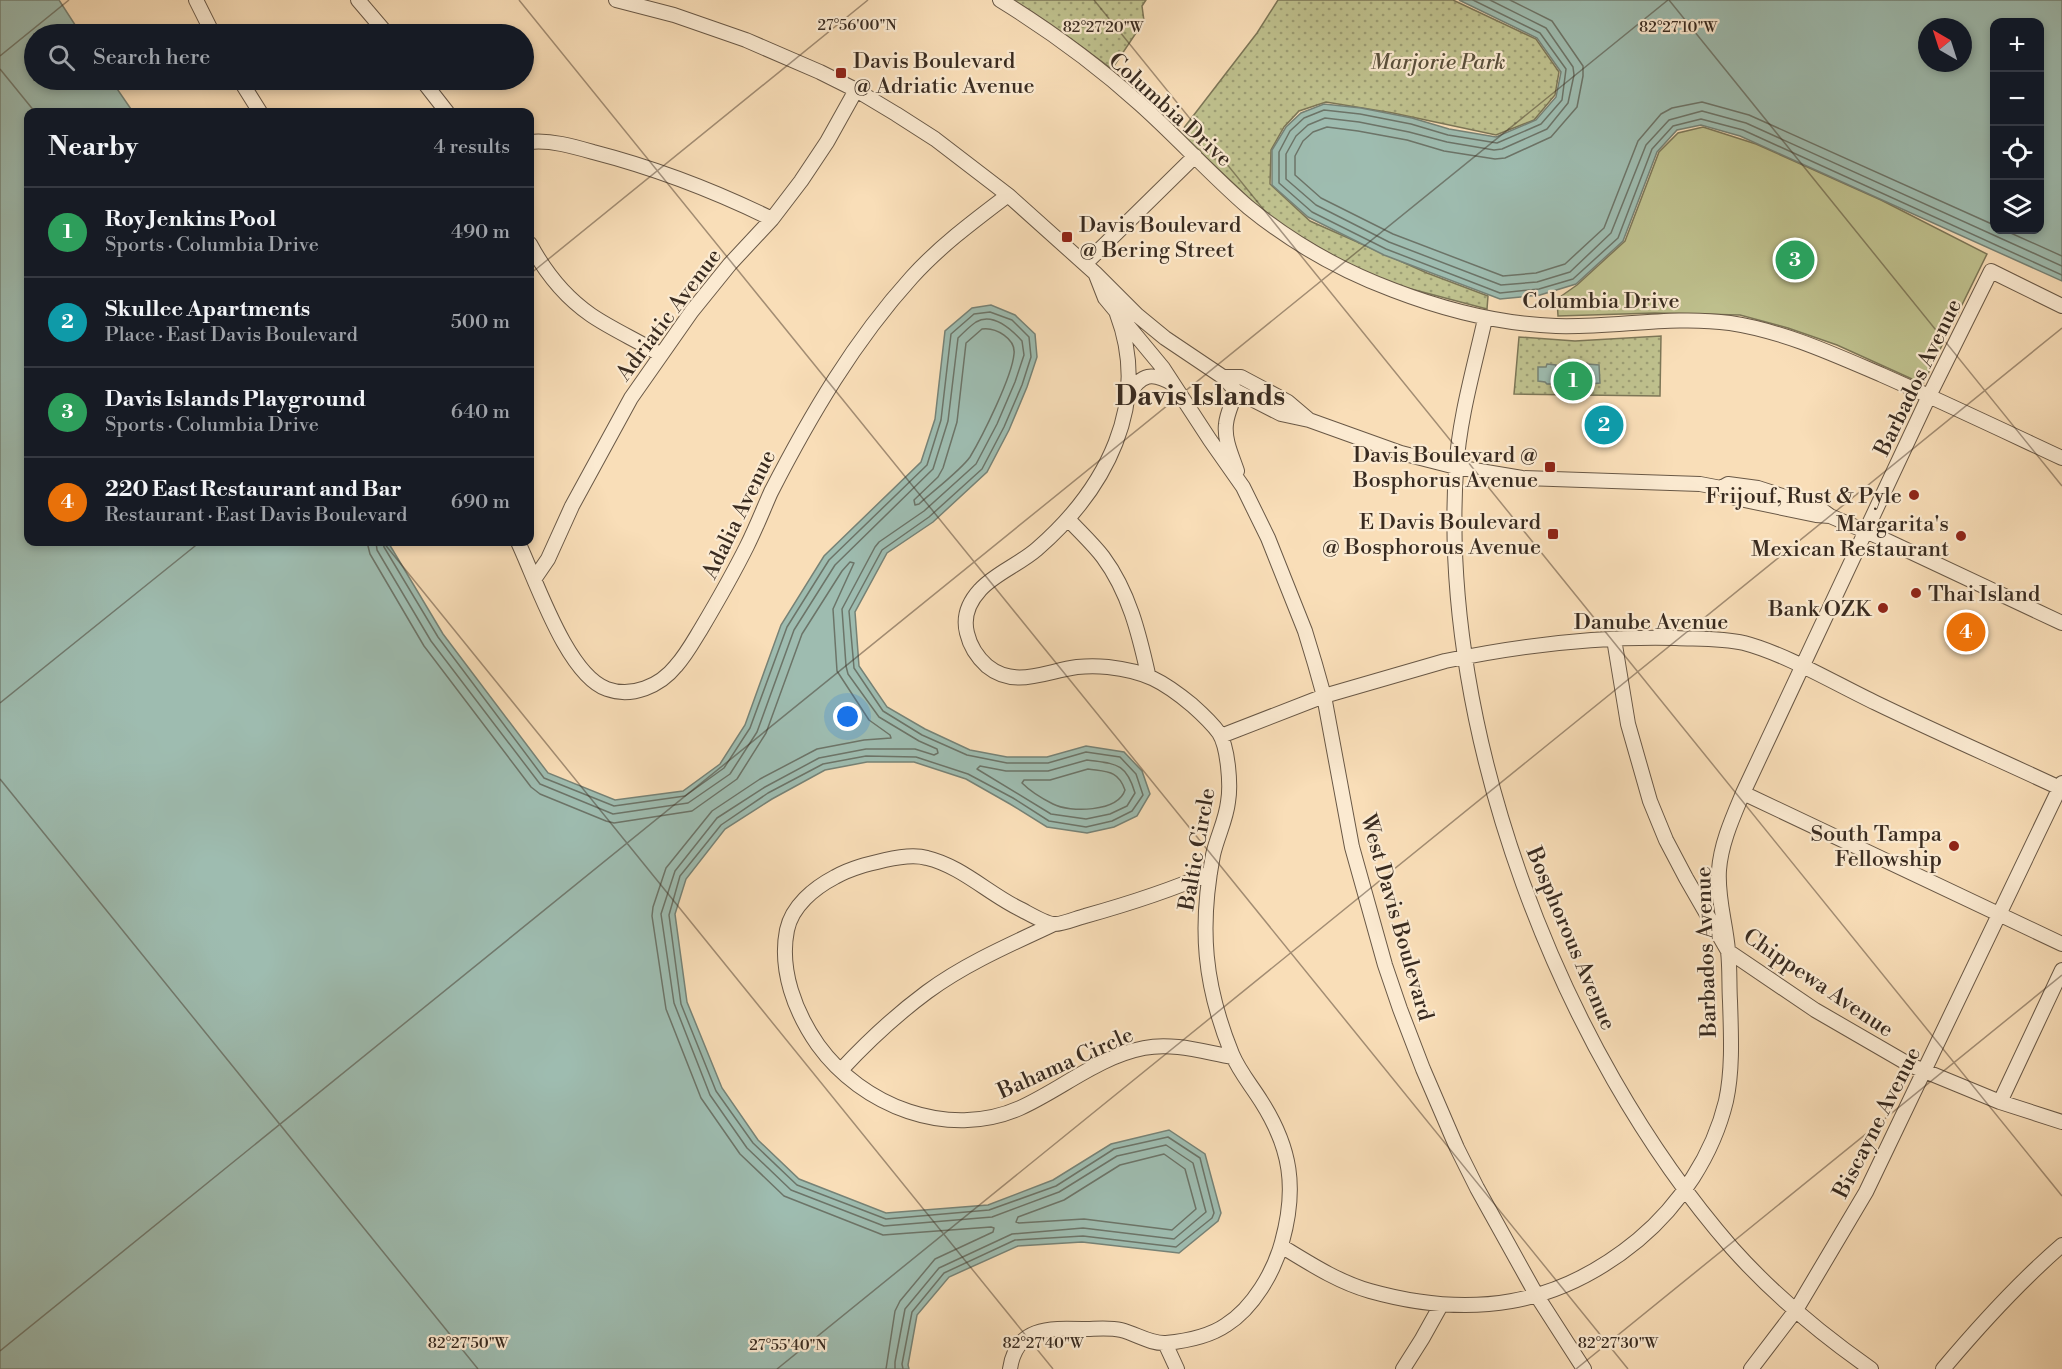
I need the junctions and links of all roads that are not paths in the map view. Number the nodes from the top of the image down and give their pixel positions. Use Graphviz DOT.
graph roads {
  1 [pos="196,0"];
  2 [pos="358,0"];
  3 [pos="616,0"];
  4 [pos="1000,0"];
  5 [pos="208,24"];
  6 [pos="378,24"];
  7 [pos="246,90"];
  8 [pos="430,90"];
  9 [pos="856,90"];
  10 [pos="258,108"];
  11 [pos="444,108"];
  12 [pos="534,142"];
  13 [pos="1195,156"];
  14 [pos="1008,195"];
  15 [pos="772,219"];
  16 [pos="534,251"];
  17 [pos="1090,268"];
  18 [pos="2062,306"];
  19 [pos="1117,314"];
  20 [pos="1485,318"];
  21 [pos="662,355"];
  22 [pos="1223,377"];
  23 [pos="1175,386"];
  24 [pos="1236,392"];
  25 [pos="1129,395"];
  26 [pos="1929,396"];
  27 [pos="1310,420"];
  28 [pos="2062,458"];
  29 [pos="1456,467"];
  30 [pos="1243,487"];
  31 [pos="1068,519"];
  32 [pos="1867,532"];
  33 [pos="520,546"];
  34 [pos="535,578"];
  35 [pos="2062,623"];
  36 [pos="1614,639"];
  37 [pos="1465,657"];
  38 [pos="1802,667"];
  39 [pos="1148,674"];
  40 [pos="1324,696"];
  41 [pos="1221,736"];
  42 [pos="2061,787"];
  43 [pos="1743,793"];
  44 [pos="1210,873"];
  45 [pos="2000,914"];
  46 [pos="1054,924"];
  47 [pos="2062,944"];
  48 [pos="1728,951"];
  49 [pos="2062,969"];
  50 [pos="1233,1057"];
  51 [pos="841,1070"];
  52 [pos="1925,1072"];
  53 [pos="2000,1102"];
  54 [pos="2062,1122"];
  55 [pos="1686,1190"];
  56 [pos="2062,1245"];
  57 [pos="1281,1246"];
  58 [pos="1537,1296"];
  59 [pos="1440,1305"];
  60 [pos="1796,1310"];
  61 [pos="1165,1343"];
  62 [pos="1010,1369"];
  63 [pos="1177,1369"];
  64 [pos="1403,1369"];
  65 [pos="1584,1369"];
  66 [pos="1751,1369"];
  67 [pos="1871,1369"];
  68 [pos="1943,1369"];
  1 -- 5 [label="street"];
  2 -- 6 [label="street"];
  3 -- 9 [label="street"];
  4 -- 13 [label="street, Columbia Drive"];
  7 -- 10 [label="street"];
  8 -- 11 [label="street"];
  9 -- 14 [label="street"];
  9 -- 15 [label="street, Adriatic Avenue"];
  12 -- 15 [label="street"];
  13 -- 17 [label="street"];
  13 -- 20 [label="street, Columbia Drive"];
  14 -- 17 [label="street"];
  14 -- 34 [label="street, Adalia Avenue"];
  15 -- 21 [label="street, Adriatic Avenue"];
  16 -- 21 [label="street"];
  17 -- 19 [label="street, West Davis Boulevard"];
  17 -- 22 [label="street"];
  18 -- 26 [label="street, Barbados Avenue"];
  19 -- 23 [label="street, West Davis Boulevard"];
  19 -- 25 [label="street"];
  20 -- 26 [label="street, Columbia Drive"];
  20 -- 29 [label="street, Bosphorous Avenue"];
  21 -- 34 [label="street, Adriatic Avenue"];
  22 -- 24 [label="street"];
  22 -- 27 [label="street"];
  23 -- 25 [label="street"];
  23 -- 30 [label="street, West Davis Boulevard"];
  24 -- 27 [label="street"];
  24 -- 30 [label="street, West Davis Boulevard"];
  25 -- 31 [label="street"];
  26 -- 28 [label="street, Columbia Drive"];
  26 -- 32 [label="street, Barbados Avenue"];
  27 -- 29 [label="street"];
  29 -- 32 [label="street"];
  29 -- 37 [label="street, Bosphorous Avenue"];
  30 -- 40 [label="street, West Davis Boulevard"];
  31 -- 39 [label="street"];
  31 -- 39 [label="street"];
  32 -- 35 [label="street"];
  32 -- 38 [label="street, Barbados Avenue"];
  33 -- 34 [label="street, Adalia Avenue"];
  36 -- 37 [label="street, Danube Avenue"];
  36 -- 38 [label="street, Danube Avenue"];
  36 -- 48 [label="street, Chippewa Avenue"];
  37 -- 40 [label="street, Danube Avenue"];
  37 -- 55 [label="street, Bosphorous Avenue"];
  38 -- 42 [label="street, Danube Avenue"];
  38 -- 43 [label="street, Barbados Avenue"];
  39 -- 41 [label="street"];
  40 -- 41 [label="street, Danube Avenue"];
  40 -- 58 [label="street, West Davis Boulevard"];
  41 -- 44 [label="street, Baltic Circle"];
  42 -- 45 [label="street, Biscayne Avenue"];
  43 -- 45 [label="street"];
  43 -- 48 [label="street, Barbados Avenue"];
  44 -- 46 [label="street"];
  44 -- 50 [label="street, Baltic Circle"];
  45 -- 47 [label="street"];
  45 -- 52 [label="street, Biscayne Avenue"];
  46 -- 51 [label="street"];
  46 -- 51 [label="street, Bahama Circle"];
  48 -- 52 [label="street, Chippewa Avenue"];
  48 -- 55 [label="street, Barbados Avenue"];
  49 -- 53 [label="street"];
  50 -- 51 [label="street, Bahama Circle"];
  50 -- 57 [label="street, Baltic Circle"];
  52 -- 53 [label="street, Chippewa Avenue"];
  52 -- 60 [label="street, Biscayne Avenue"];
  53 -- 54 [label="street, Chippewa Avenue"];
  55 -- 58 [label="street, Barbados Avenue"];
  55 -- 60 [label="street, Bosphorous Avenue"];
  56 -- 68 [label="street"];
  57 -- 59 [label="street, Barbados Avenue"];
  57 -- 61 [label="street, Baltic Circle"];
  58 -- 59 [label="street, Barbados Avenue"];
  58 -- 65 [label="street, West Davis Boulevard"];
  59 -- 64 [label="street"];
  60 -- 66 [label="street, Biscayne Avenue"];
  60 -- 67 [label="street, Bosphorous Avenue"];
  61 -- 62 [label="street"];
  61 -- 63 [label="street"];
}
